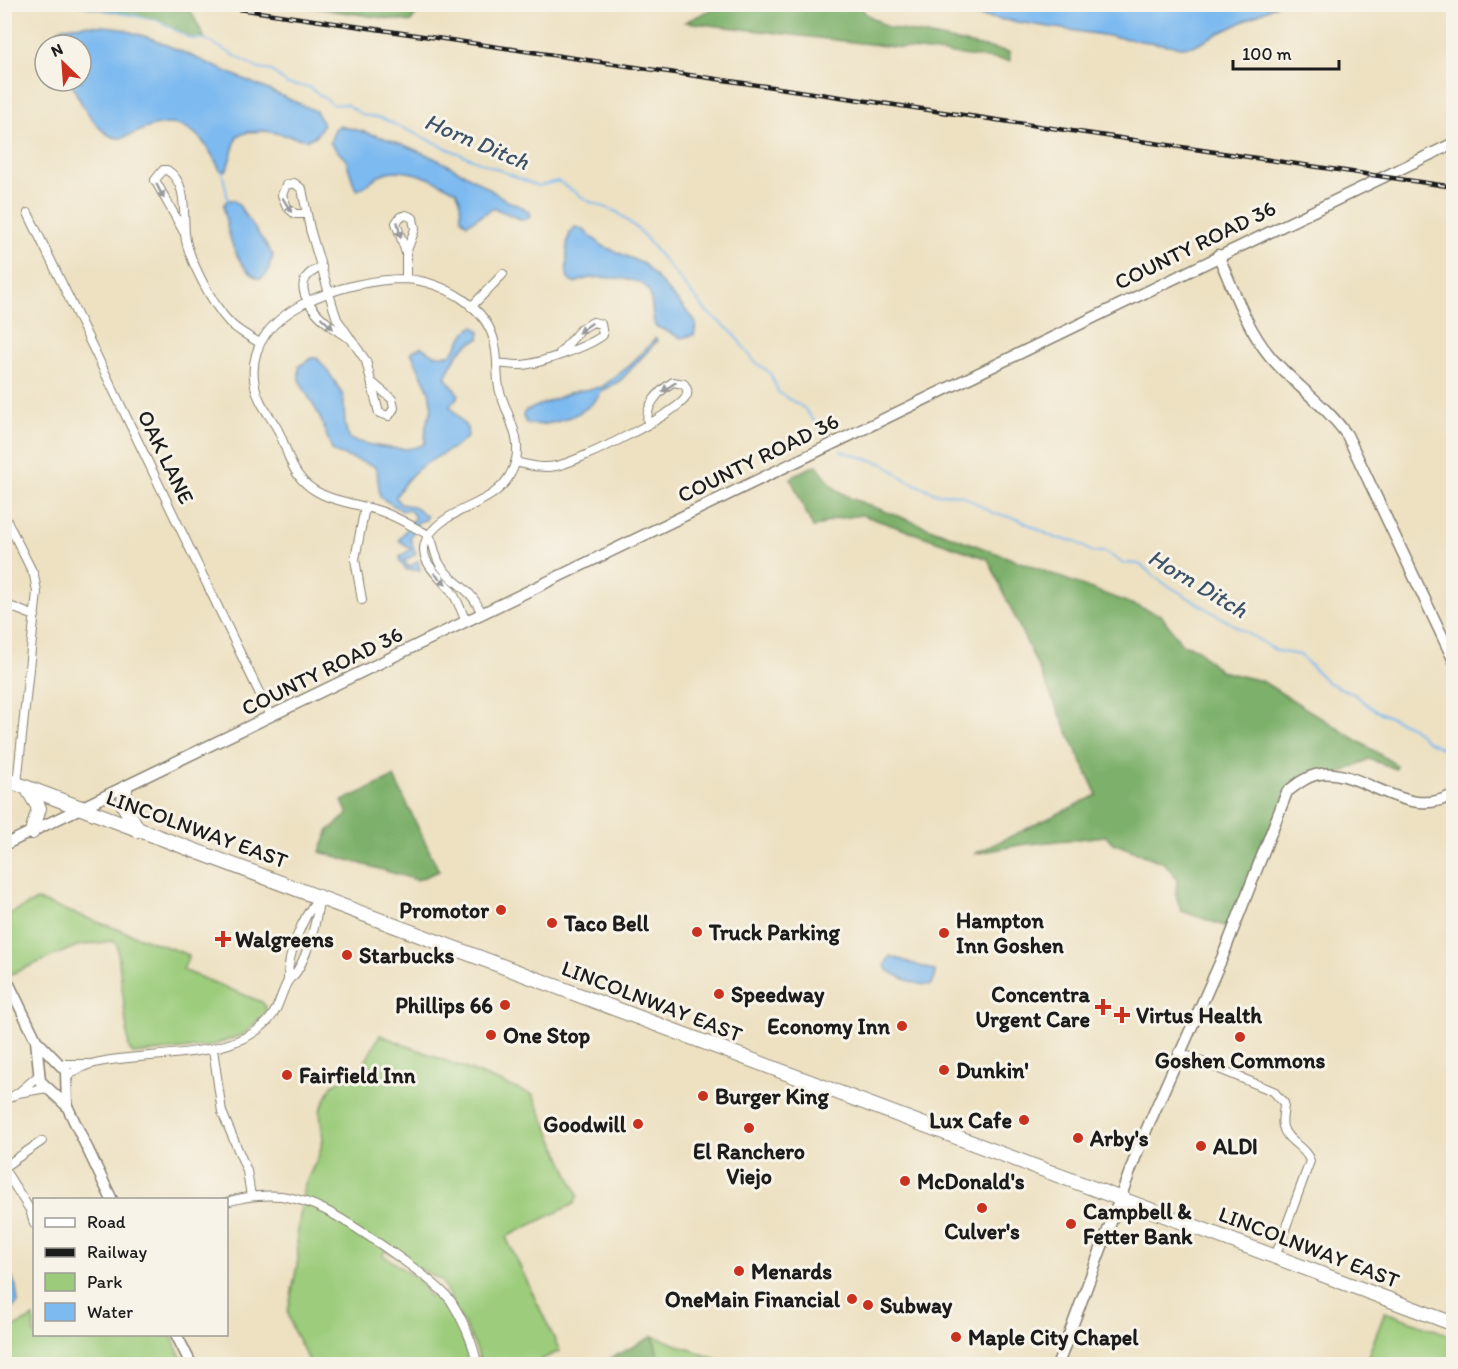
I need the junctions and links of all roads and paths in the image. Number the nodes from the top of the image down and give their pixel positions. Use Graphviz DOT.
graph roads {
  1 [pos="1454,143"];
  2 [pos="28,213"];
  3 [pos="306,214"];
  4 [pos="185,234"];
  5 [pos="406,253"];
  6 [pos="1218,255"];
  7 [pos="322,267"];
  8 [pos="503,274"];
  9 [pos="406,279"];
  10 [pos="331,292"];
  11 [pos="308,302"];
  12 [pos="471,307"];
  13 [pos="351,339"];
  14 [pos="260,343"];
  15 [pos="560,353"];
  16 [pos="497,363"];
  17 [pos="374,384"];
  18 [pos="648,424"];
  19 [pos="515,462"];
  20 [pos="365,507"];
  21 [pos="4,515"];
  22 [pos="429,535"];
  23 [pos="362,600"];
  24 [pos="4,604"];
  25 [pos="482,614"];
  26 [pos="35,616"];
  27 [pos="466,622"];
  28 [pos="1454,661"];
  29 [pos="271,717"];
  30 [pos="16,784"];
  31 [pos="125,788"];
  32 [pos="1454,794"];
  33 [pos="81,808"];
  34 [pos="139,831"];
  35 [pos="32,832"];
  36 [pos="4,845"];
  37 [pos="320,897"];
  38 [pos="4,974"];
  39 [pos="36,1040"];
  40 [pos="213,1049"];
  41 [pos="1178,1052"];
  42 [pos="59,1063"];
  43 [pos="90,1064"];
  44 [pos="39,1073"];
  45 [pos="66,1081"];
  46 [pos="48,1088"];
  47 [pos="18,1093"];
  48 [pos="4,1101"];
  49 [pos="67,1106"];
  50 [pos="42,1141"];
  51 [pos="4,1168"];
  52 [pos="251,1196"];
  53 [pos="111,1198"];
  54 [pos="1120,1198"];
  55 [pos="228,1202"];
  56 [pos="33,1220"];
  57 [pos="1275,1257"];
  58 [pos="1454,1324"];
  59 [pos="176,1336"];
  60 [pos="191,1365"];
  61 [pos="477,1365"];
  62 [pos="1058,1365"];
  1 -- 6 [label="street, COUNTY ROAD 36"];
  2 -- 29 [label="street, OAK LANE"];
  3 -- 7 [label="street"];
  4 -- 4 [label="street, one-way"];
  4 -- 14 [label="street"];
  5 -- 9 [label="street"];
  6 -- 25 [label="street, COUNTY ROAD 36"];
  6 -- 28 [label="street"];
  7 -- 10 [label="street"];
  7 -- 11 [label="street"];
  8 -- 12 [label="street"];
  9 -- 10 [label="street"];
  9 -- 12 [label="street"];
  10 -- 11 [label="street"];
  10 -- 13 [label="street"];
  11 -- 13 [label="street, one-way"];
  11 -- 14 [label="street"];
  12 -- 16 [label="street"];
  13 -- 17 [label="street"];
  14 -- 20 [label="street"];
  15 -- 15 [label="street, one-way"];
  15 -- 16 [label="street"];
  16 -- 19 [label="street"];
  18 -- 18 [label="street, one-way"];
  18 -- 19 [label="street"];
  19 -- 22 [label="street"];
  20 -- 22 [label="street"];
  20 -- 23 [label="street"];
  21 -- 26 [label="street"];
  22 -- 25 [label="street"];
  22 -- 27 [label="street, one-way"];
  24 -- 26 [label="street"];
  25 -- 27 [label="street, COUNTY ROAD 36"];
  26 -- 30 [label="street"];
  27 -- 29 [label="street, COUNTY ROAD 36"];
  29 -- 31 [label="street, COUNTY ROAD 36"];
  30 -- 33 [label="highway, LINCOLNWAY EAST"];
  30 -- 35 [label="highway"];
  31 -- 33 [label="street, COUNTY ROAD 36"];
  31 -- 34 [label="highway"];
  32 -- 41 [label="street"];
  33 -- 34 [label="highway, LINCOLNWAY EAST"];
  33 -- 35 [label="street, COUNTY ROAD 36"];
  34 -- 37 [label="highway, LINCOLNWAY EAST"];
  35 -- 36 [label="street, COUNTY ROAD 36"];
  37 -- 40 [label="street"];
  37 -- 54 [label="highway, LINCOLNWAY EAST"];
  38 -- 39 [label="street"];
  39 -- 42 [label="street"];
  39 -- 44 [label="street"];
  40 -- 43 [label="street"];
  40 -- 52 [label="street"];
  41 -- 54 [label="street"];
  41 -- 57 [label="street"];
  42 -- 43 [label="street"];
  42 -- 44 [label="street"];
  42 -- 45 [label="street"];
  43 -- 45 [label="street"];
  44 -- 46 [label="street"];
  44 -- 47 [label="street"];
  45 -- 46 [label="street"];
  45 -- 49 [label="street"];
  46 -- 47 [label="street"];
  46 -- 49 [label="street"];
  47 -- 48 [label="street"];
  49 -- 53 [label="street"];
  50 -- 51 [label="street"];
  51 -- 56 [label="street"];
  52 -- 55 [label="street"];
  52 -- 61 [label="street"];
  54 -- 57 [label="highway, LINCOLNWAY EAST"];
  54 -- 62 [label="street"];
  57 -- 58 [label="highway, LINCOLNWAY EAST"];
  59 -- 60 [label="street"];
}
